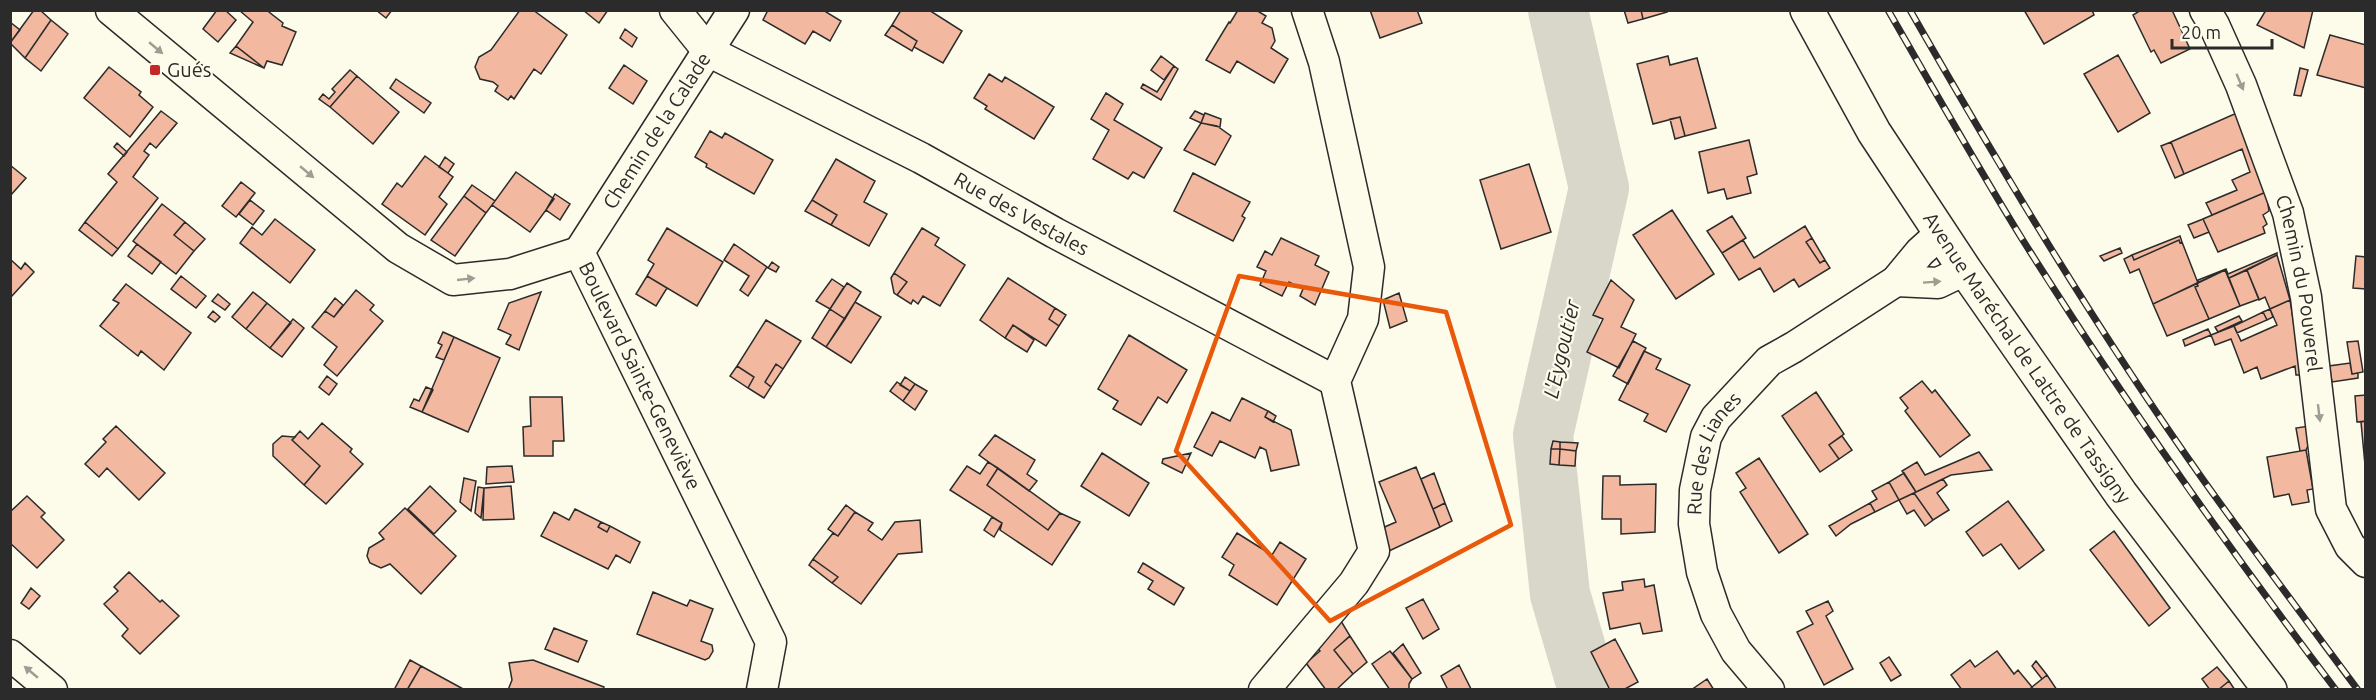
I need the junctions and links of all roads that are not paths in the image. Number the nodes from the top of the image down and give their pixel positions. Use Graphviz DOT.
graph roads {
  1 [pos="111,10"];
  2 [pos="675,10"];
  3 [pos="734,10"];
  4 [pos="1307,10"];
  5 [pos="1807,10"];
  6 [pos="2205,10"];
  7 [pos="708,51"];
  8 [pos="1941,233"];
  9 [pos="579,252"];
  10 [pos="1965,270"];
  11 [pos="1896,281"];
  12 [pos="1335,381"];
  13 [pos="2366,562"];
  14 [pos="10,655"];
  15 [pos="52,690"];
  16 [pos="762,690"];
  17 [pos="1264,690"];
  18 [pos="1769,690"];
  19 [pos="2270,690"];
  1 -- 9 [label="street, Boulevard Sainte-Geneviève, one-way"];
  2 -- 7 [label="street"];
  3 -- 7 [label="street, Chemin de la Calade"];
  4 -- 12 [label="street"];
  5 -- 8 [label="main road, Avenue Maréchal de Lattre de Tassigny"];
  6 -- 13 [label="street, Chemin du Pouverel, one-way"];
  7 -- 9 [label="street, Chemin de la Calade"];
  7 -- 12 [label="street, Rue des Vestales"];
  8 -- 10 [label="main road, Avenue Maréchal de Lattre de Tassigny"];
  8 -- 11 [label="street, Rue des Lianes"];
  9 -- 16 [label="street, Boulevard Sainte-Geneviève"];
  11 -- 10 [label="street, one-way"];
  10 -- 19 [label="main road, Avenue Maréchal de Lattre de Tassigny"];
  11 -- 18 [label="street, Rue des Lianes"];
  12 -- 17 [label="street"];
  15 -- 14 [label="street, one-way"];
}
